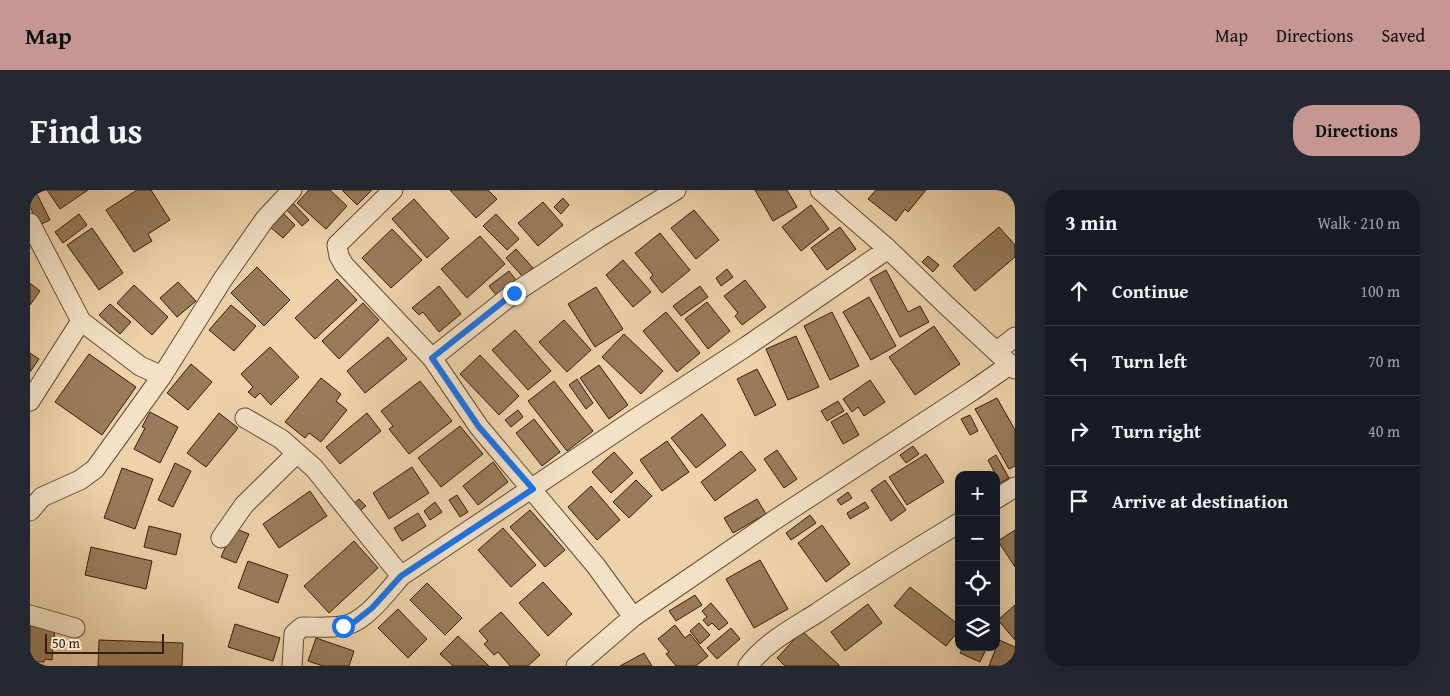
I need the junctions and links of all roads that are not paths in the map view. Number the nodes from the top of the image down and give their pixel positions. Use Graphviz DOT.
graph roads {
  1 [pos="292,190"];
  2 [pos="394,190"];
  3 [pos="676,190"];
  4 [pos="820,190"];
  5 [pos="30,223"];
  6 [pos="888,249"];
  7 [pos="82,321"];
  8 [pos="1015,337"];
  9 [pos="997,351"];
  10 [pos="432,358"];
  11 [pos="1013,366"];
  12 [pos="162,376"];
  13 [pos="30,402"];
  14 [pos="245,418"];
  15 [pos="297,453"];
  16 [pos="1015,486"];
  17 [pos="533,489"];
  18 [pos="1000,496"];
  19 [pos="30,511"];
  20 [pos="955,525"];
  21 [pos="221,538"];
  22 [pos="401,576"];
  23 [pos="30,616"];
  24 [pos="633,617"];
  25 [pos="75,628"];
  26 [pos="292,666"];
  27 [pos="576,666"];
  28 [pos="748,666"];
  1 -- 12 [label="street"];
  2 -- 10 [label="street"];
  3 -- 10 [label="street"];
  4 -- 6 [label="street"];
  5 -- 7 [label="street"];
  6 -- 9 [label="street"];
  6 -- 17 [label="street"];
  7 -- 12 [label="street"];
  7 -- 13 [label="street"];
  8 -- 9 [label="street"];
  9 -- 11 [label="street"];
  10 -- 17 [label="street"];
  11 -- 24 [label="street"];
  12 -- 19 [label="street"];
  14 -- 15 [label="street"];
  15 -- 21 [label="street"];
  15 -- 22 [label="street"];
  16 -- 18 [label="street"];
  17 -- 22 [label="street"];
  17 -- 24 [label="street"];
  20 -- 28 [label="street"];
  22 -- 26 [label="street"];
  23 -- 25 [label="street"];
  24 -- 27 [label="street"];
}
